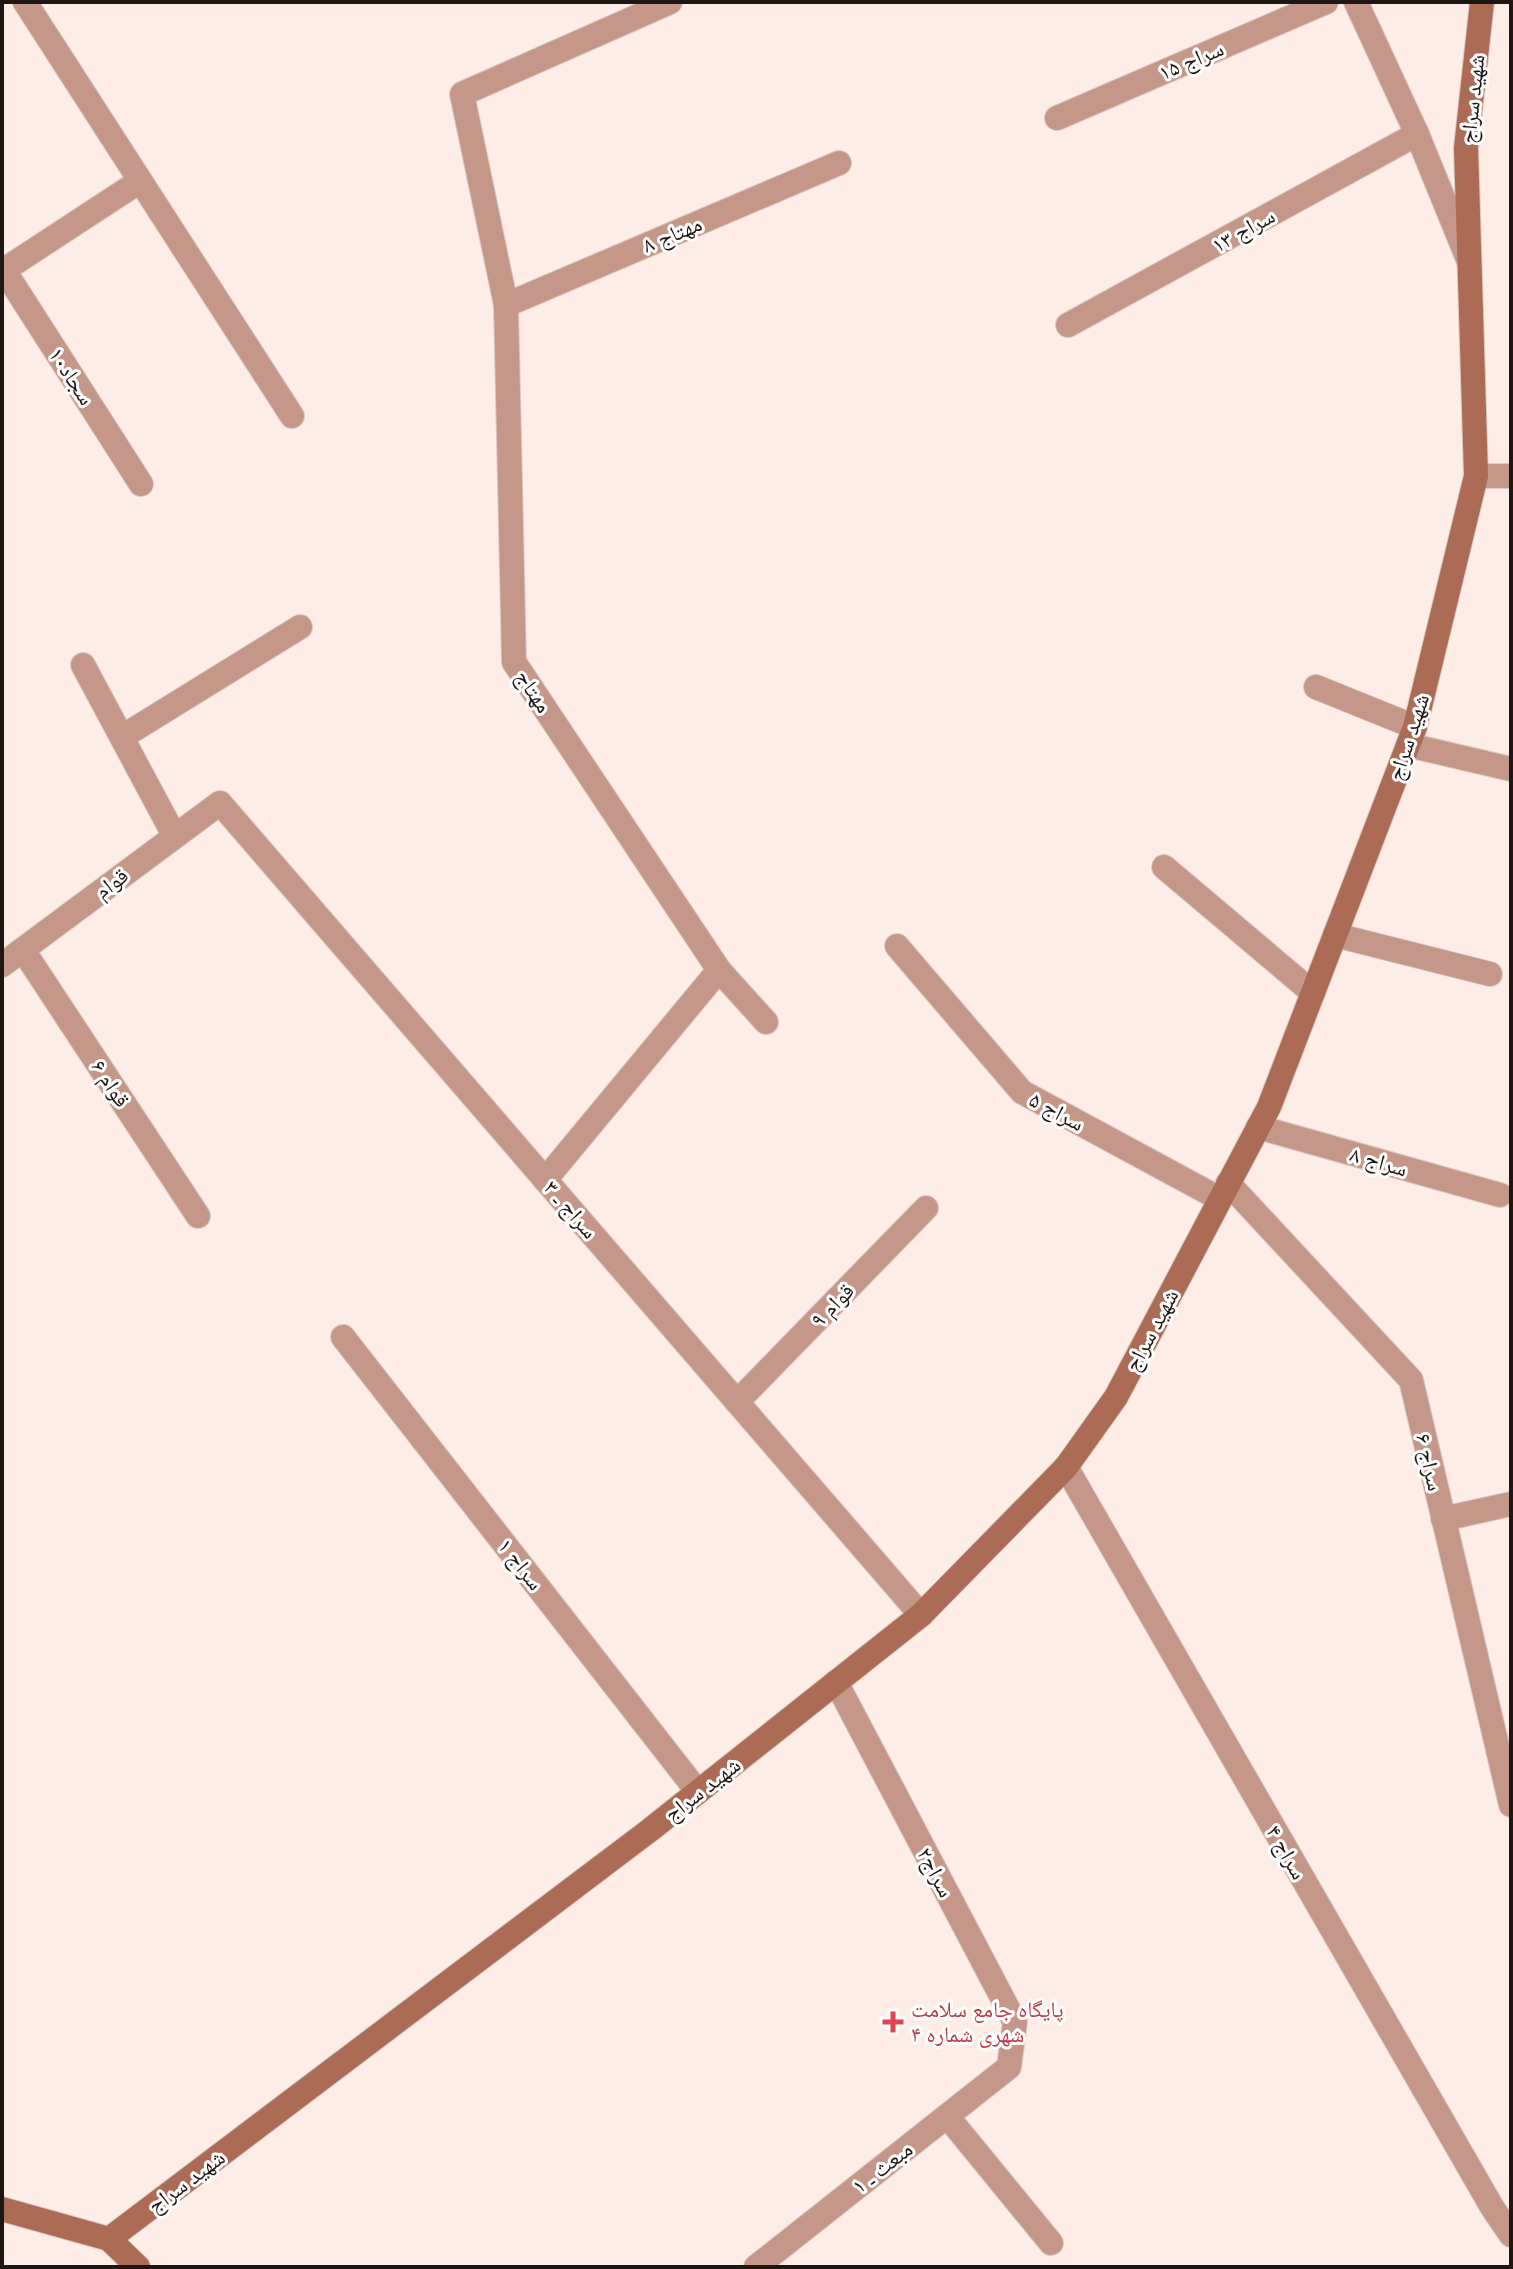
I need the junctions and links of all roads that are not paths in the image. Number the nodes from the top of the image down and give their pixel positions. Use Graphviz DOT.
graph roads {
  1 [pos="25,2"];
  2 [pos="670,2"];
  3 [pos="1326,2"];
  4 [pos="1356,2"];
  5 [pos="1482,2"];
  6 [pos="641,8"];
  7 [pos="1057,118"];
  8 [pos="1417,134"];
  9 [pos="839,163"];
  10 [pos="140,181"];
  11 [pos="1468,259"];
  12 [pos="3,269"];
  13 [pos="506,305"];
  14 [pos="1068,325"];
  15 [pos="292,416"];
  16 [pos="1476,476"];
  17 [pos="1511,476"];
  18 [pos="141,484"];
  19 [pos="300,627"];
  20 [pos="83,665"];
  21 [pos="1316,687"];
  22 [pos="1411,736"];
  23 [pos="122,737"];
  24 [pos="1511,769"];
  25 [pos="220,803"];
  26 [pos="174,835"];
  27 [pos="1164,867"];
  28 [pos="1335,935"];
  29 [pos="897,946"];
  30 [pos="23,950"];
  31 [pos="2,965"];
  32 [pos="719,970"];
  33 [pos="1490,974"];
  34 [pos="1313,993"];
  35 [pos="766,1022"];
  36 [pos="1258,1127"];
  37 [pos="545,1180"];
  38 [pos="1224,1191"];
  39 [pos="1500,1195"];
  40 [pos="926,1208"];
  41 [pos="198,1216"];
  42 [pos="343,1337"];
  43 [pos="737,1402"];
  44 [pos="1066,1467"];
  45 [pos="1511,1504"];
  46 [pos="1443,1519"];
  47 [pos="921,1615"];
  48 [pos="836,1682"];
  49 [pos="1511,1697"];
  50 [pos="1487,1703"];
  51 [pos="698,1792"];
  52 [pos="1511,1805"];
  53 [pos="1009,2067"];
  54 [pos="947,2116"];
  55 [pos="2,2209"];
  56 [pos="1511,2235"];
  57 [pos="109,2239"];
  58 [pos="1051,2243"];
  59 [pos="138,2267"];
  60 [pos="756,2267"];
  1 -- 10 [label="street"];
  2 -- 6 [label="street"];
  3 -- 7 [label="street, سراج ۱۵"];
  4 -- 8 [label="street"];
  5 -- 11 [label="street, شهید سراج"];
  6 -- 13 [label="street, مهتاج"];
  8 -- 11 [label="street"];
  8 -- 14 [label="street, سراج ۱۳"];
  9 -- 13 [label="street, مهتاج ۸"];
  10 -- 12 [label="street"];
  10 -- 15 [label="street"];
  11 -- 16 [label="street, شهید سراج"];
  12 -- 18 [label="street, سجاد۱۰"];
  13 -- 32 [label="street, مهتاج"];
  16 -- 17 [label="street"];
  16 -- 22 [label="street, شهید سراج"];
  19 -- 23 [label="street"];
  20 -- 23 [label="street"];
  21 -- 22 [label="street"];
  22 -- 24 [label="street"];
  22 -- 28 [label="street, شهید سراج"];
  23 -- 26 [label="street"];
  25 -- 26 [label="street, قوام"];
  25 -- 37 [label="street, سراج ـ ۳"];
  26 -- 30 [label="street, قوام"];
  27 -- 34 [label="street"];
  28 -- 33 [label="street"];
  28 -- 34 [label="street, شهید سراج"];
  29 -- 38 [label="street, سراج ۵"];
  30 -- 31 [label="street, قوام"];
  30 -- 41 [label="street, قوام ۶"];
  32 -- 35 [label="street, مهتاج"];
  32 -- 37 [label="street"];
  34 -- 36 [label="street, شهید سراج"];
  36 -- 38 [label="street, شهید سراج"];
  36 -- 39 [label="street, سراج ۸"];
  37 -- 43 [label="street, سراج ـ ۳"];
  38 -- 44 [label="street, شهید سراج"];
  38 -- 46 [label="street, سراج ۶"];
  40 -- 43 [label="street, قوام ۹"];
  42 -- 51 [label="street, سراج ۱"];
  43 -- 47 [label="street, سراج ـ ۳"];
  44 -- 47 [label="street, شهید سراج"];
  44 -- 56 [label="street, سراج ۴"];
  45 -- 46 [label="street"];
  46 -- 50 [label="street, سراج ۶"];
  47 -- 48 [label="street, شهید سراج"];
  48 -- 51 [label="street, شهید سراج"];
  48 -- 53 [label="street, سراج۲"];
  49 -- 50 [label="street"];
  50 -- 52 [label="street, سراج ۶"];
  51 -- 57 [label="street, شهید سراج"];
  53 -- 54 [label="street, مبعث ـ ۱"];
  54 -- 58 [label="street"];
  54 -- 60 [label="street, مبعث ـ ۱"];
  55 -- 57 [label="street"];
  57 -- 59 [label="street"];
}
